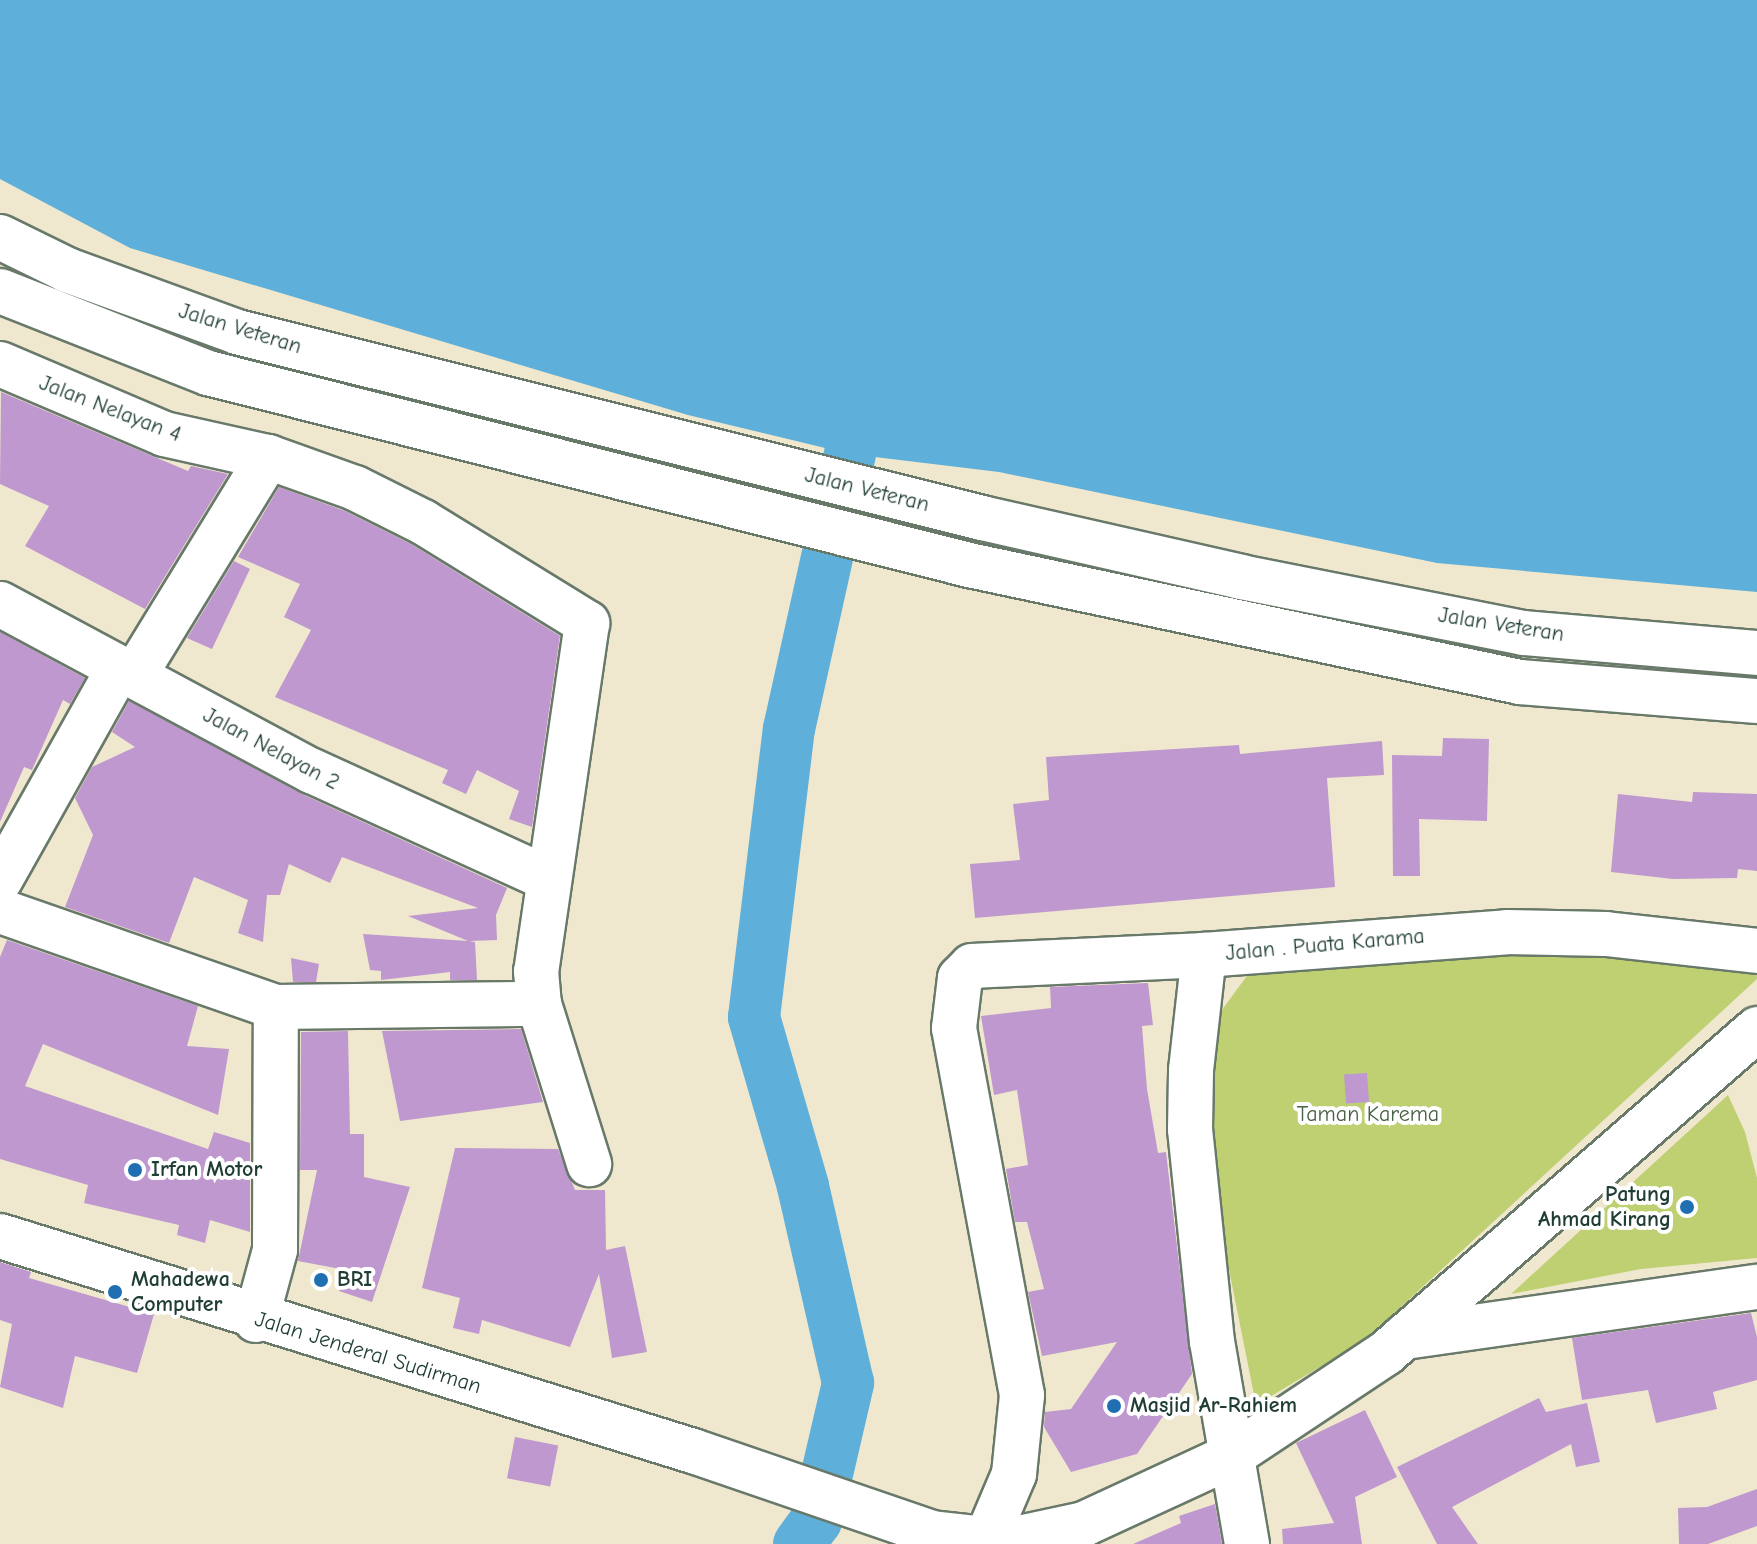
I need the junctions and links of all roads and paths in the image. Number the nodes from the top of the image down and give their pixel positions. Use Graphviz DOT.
graph roads {
  1 [pos="0,237"];
  2 [pos="0,291"];
  3 [pos="0,364"];
  4 [pos="638,456"];
  5 [pos="268,457"];
  6 [pos="0,604"];
  7 [pos="1757,653"];
  8 [pos="126,673"];
  9 [pos="1757,701"];
  10 [pos="549,879"];
  11 [pos="0,880"];
  12 [pos="0,911"];
  13 [pos="1757,951"];
  14 [pos="1204,955"];
  15 [pos="539,1004"];
  16 [pos="276,1007"];
  17 [pos="1757,1029"];
  18 [pos="589,1164"];
  19 [pos="0,1236"];
  20 [pos="1757,1287"];
  21 [pos="256,1320"];
  22 [pos="1404,1337"];
  23 [pos="1231,1456"];
  24 [pos="986,1540"];
  25 [pos="1247,1544"];
  1 -- 4 [label="main road, Jalan Veteran"];
  2 -- 4 [label="main road, Jalan Veteran"];
  3 -- 5 [label="main road, Jalan Nelayan 4"];
  4 -- 7 [label="main road, Jalan Veteran"];
  4 -- 9 [label="main road, Jalan Veteran"];
  5 -- 8 [label="main road"];
  5 -- 10 [label="main road, Jalan Nelayan 4"];
  6 -- 8 [label="main road, Jalan Nelayan 2"];
  8 -- 10 [label="main road, Jalan Nelayan 2"];
  8 -- 11 [label="main road"];
  10 -- 15 [label="main road"];
  12 -- 16 [label="main road"];
  13 -- 14 [label="main road, Jalan . Puata Karama"];
  14 -- 23 [label="main road, Jalan . Puata Karama"];
  14 -- 24 [label="main road"];
  15 -- 16 [label="main road"];
  15 -- 18 [label="main road"];
  16 -- 21 [label="main road"];
  17 -- 22 [label="main road, Jalan Jenderal Sudirman"];
  19 -- 21 [label="main road, Jalan Jenderal Sudirman"];
  20 -- 22 [label="main road"];
  21 -- 24 [label="main road, Jalan Jenderal Sudirman"];
  22 -- 23 [label="main road, Jalan Jenderal Sudirman"];
  23 -- 24 [label="main road, Jalan Jenderal Sudirman"];
  23 -- 25 [label="main road, Jalan . Puata Karama"];
}
